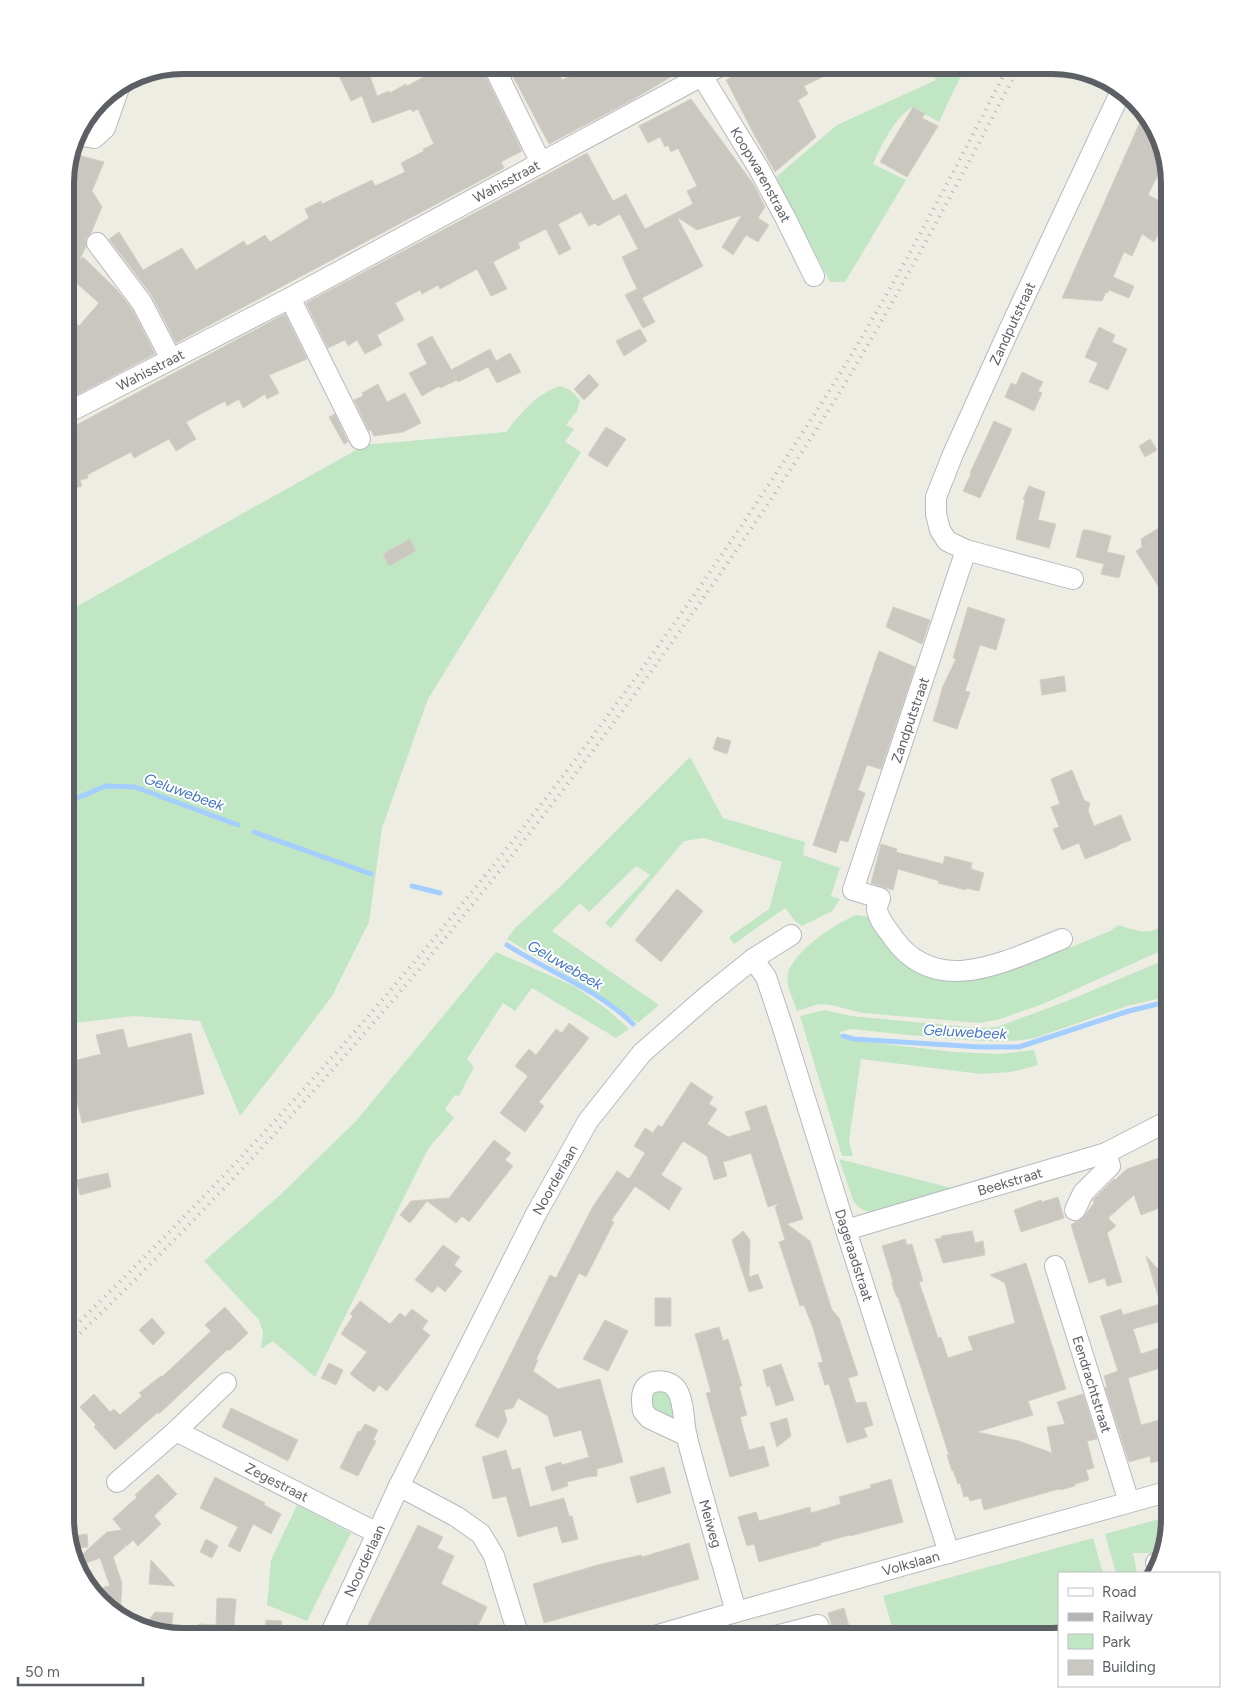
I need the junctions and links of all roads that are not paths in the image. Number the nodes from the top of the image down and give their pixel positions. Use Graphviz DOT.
graph roads {
  1 [pos="497,74"];
  2 [pos="706,74"];
  3 [pos="702,76"];
  4 [pos="1119,96"];
  5 [pos="116,97"];
  6 [pos="84,136"];
  7 [pos="541,163"];
  8 [pos="97,243"];
  9 [pos="814,276"];
  10 [pos="290,298"];
  11 [pos="171,359"];
  12 [pos="74,409"];
  13 [pos="360,438"];
  14 [pos="966,550"];
  15 [pos="1073,579"];
  16 [pos="791,936"];
  17 [pos="1062,938"];
  18 [pos="753,960"];
  19 [pos="1161,1125"];
  20 [pos="1106,1153"];
  21 [pos="1075,1210"];
  22 [pos="846,1230"];
  23 [pos="1055,1266"];
  24 [pos="226,1383"];
  25 [pos="176,1431"];
  26 [pos="687,1436"];
  27 [pos="117,1482"];
  28 [pos="399,1486"];
  29 [pos="1161,1493"];
  30 [pos="1129,1502"];
  31 [pos="376,1533"];
  32 [pos="949,1553"];
  33 [pos="761,1605"];
  34 [pos="736,1612"];
  35 [pos="333,1628"];
  36 [pos="516,1628"];
  37 [pos="682,1628"];
  38 [pos="769,1628"];
  39 [pos="806,1628"];
  40 [pos="819,1628"];
  1 -- 7 [label="street"];
  2 -- 3 [label="street, Wahisstraat"];
  3 -- 7 [label="street, Wahisstraat"];
  3 -- 9 [label="street, Koopwarenstraat"];
  4 -- 14 [label="street, Zandputstraat"];
  5 -- 6 [label="street"];
  7 -- 10 [label="street, Wahisstraat"];
  8 -- 11 [label="street"];
  10 -- 11 [label="street, Wahisstraat"];
  10 -- 13 [label="street"];
  11 -- 12 [label="street, Wahisstraat"];
  14 -- 15 [label="street, Zandputstraat"];
  14 -- 17 [label="street, Zandputstraat"];
  16 -- 18 [label="street, Noorderlaan"];
  18 -- 22 [label="street, Dageraadstraat"];
  18 -- 28 [label="street, Noorderlaan"];
  19 -- 20 [label="street, Beekstraat"];
  20 -- 21 [label="street"];
  20 -- 22 [label="street, Beekstraat"];
  22 -- 32 [label="street, Dageraadstraat"];
  23 -- 30 [label="street, Eendrachtstraat"];
  24 -- 25 [label="street"];
  25 -- 27 [label="street"];
  25 -- 31 [label="street, Zegestraat"];
  26 -- 34 [label="street, Meiweg"];
  28 -- 31 [label="street, Noorderlaan"];
  28 -- 36 [label="street"];
  29 -- 30 [label="street, Volkslaan"];
  30 -- 32 [label="street, Volkslaan"];
  31 -- 35 [label="street, Noorderlaan"];
  32 -- 33 [label="street, Volkslaan"];
  33 -- 34 [label="street, Volkslaan"];
  33 -- 38 [label="street"];
  34 -- 37 [label="street, Volkslaan"];
  39 -- 40 [label="street"];
}
